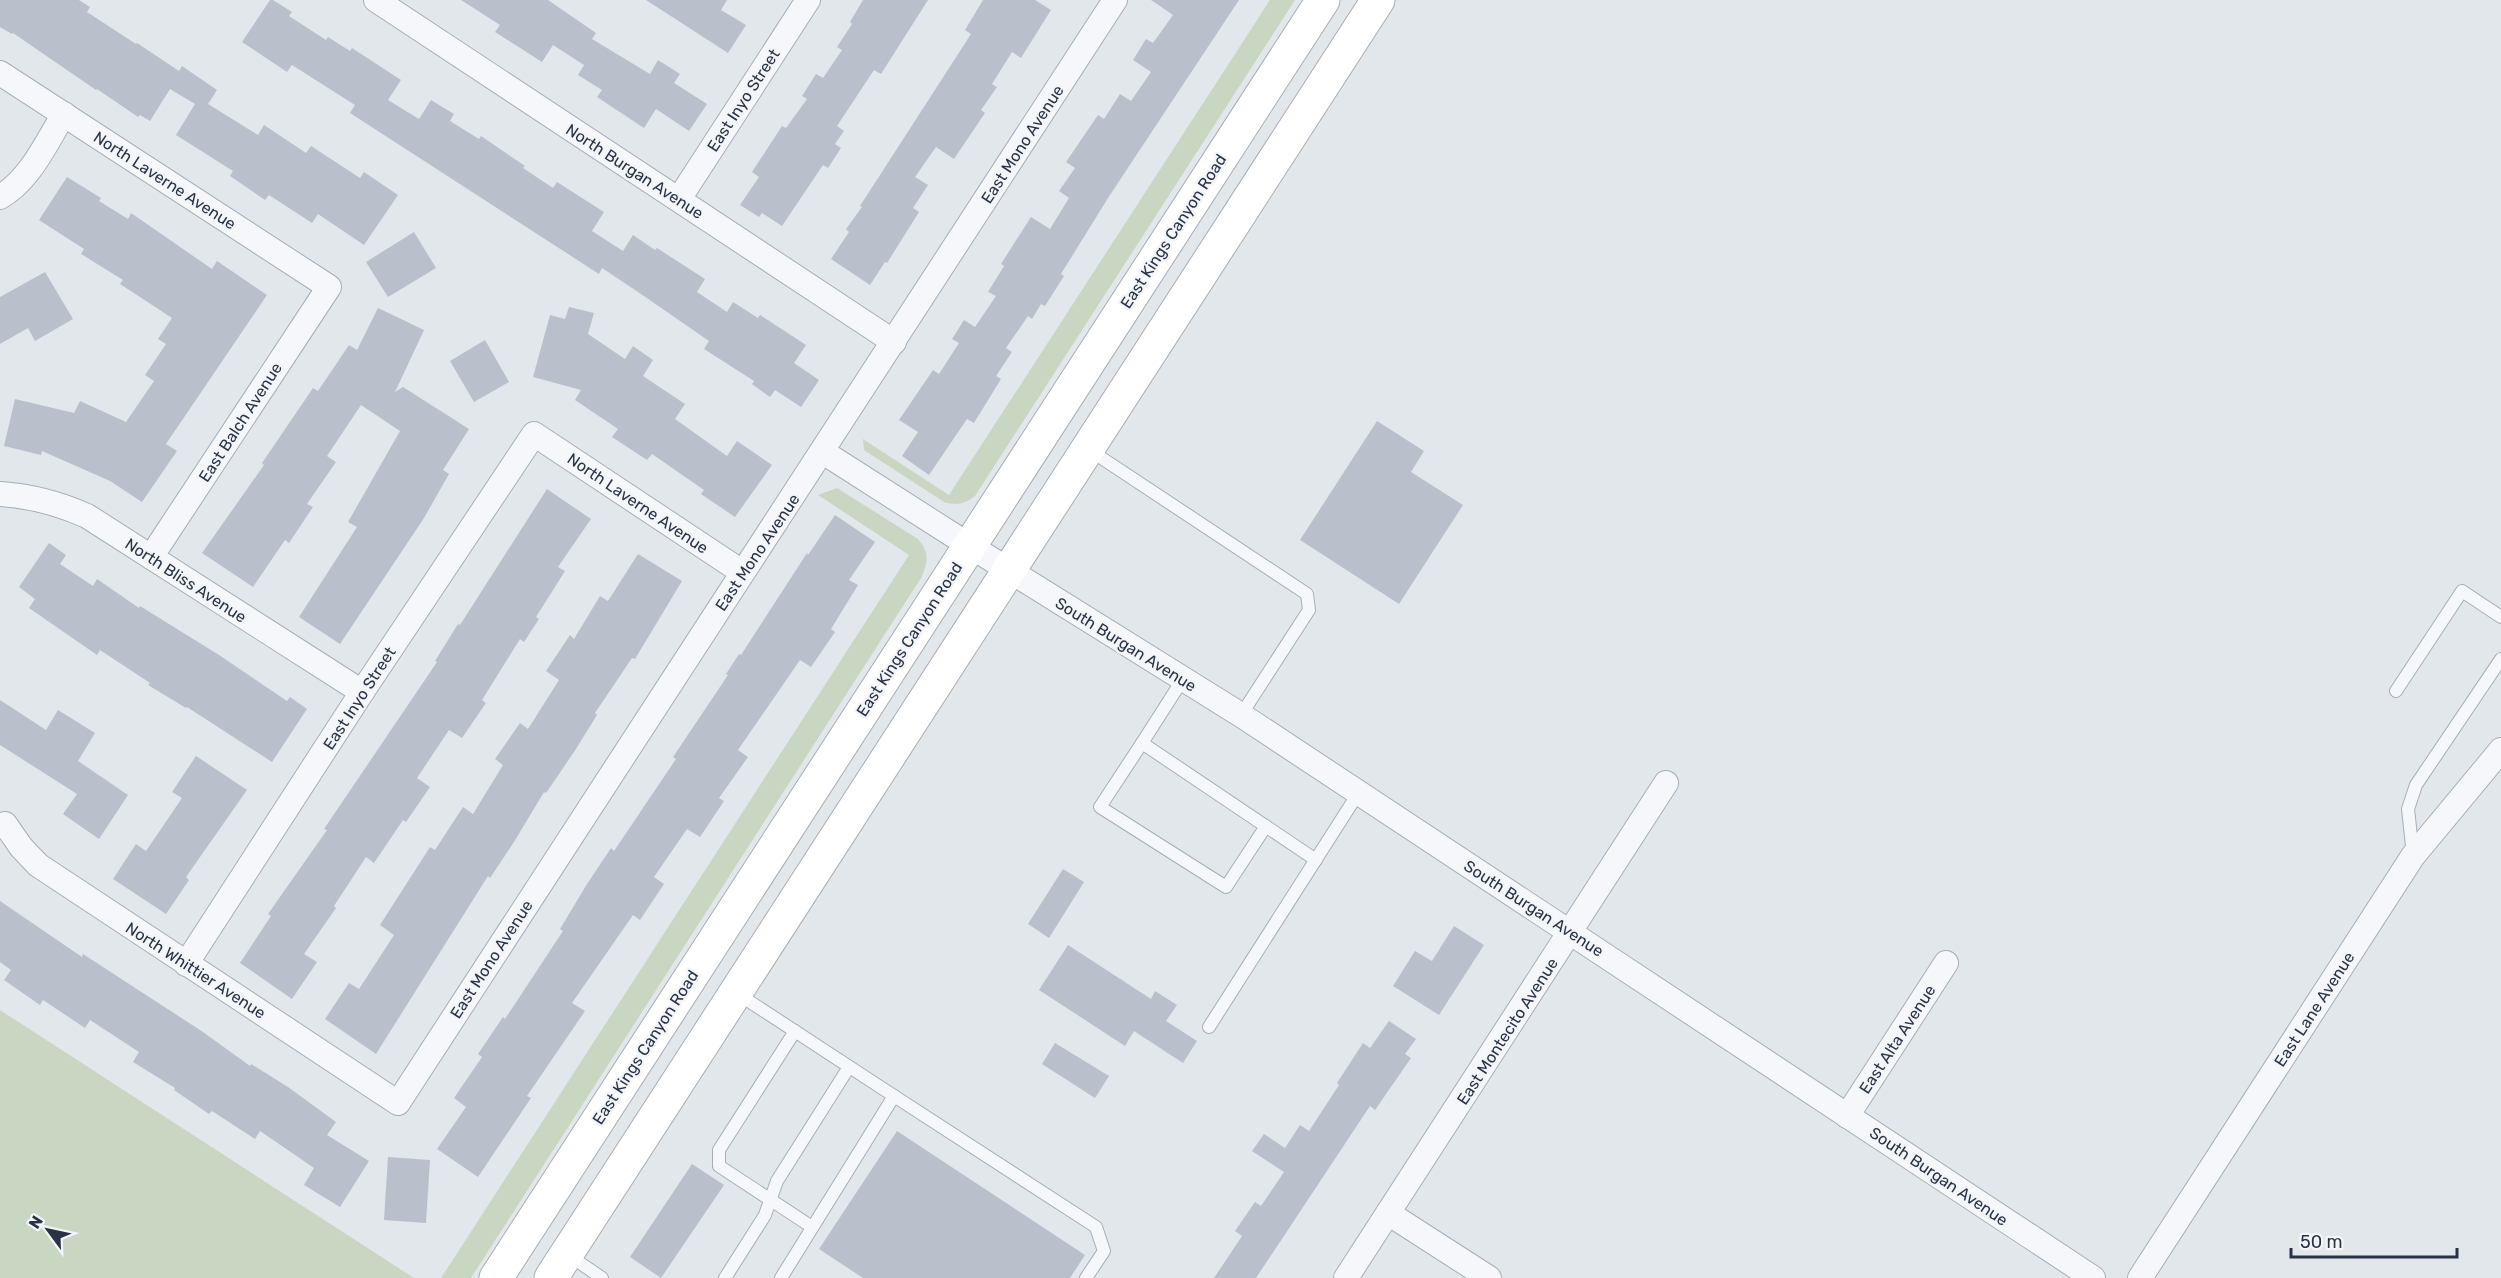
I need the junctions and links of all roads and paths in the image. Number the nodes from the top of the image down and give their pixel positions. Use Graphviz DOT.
graph roads {
  1 [pos="376,0"];
  2 [pos="808,0"];
  3 [pos="1115,0"];
  4 [pos="1323,0"];
  5 [pos="1378,0"];
  6 [pos="0,73"];
  7 [pos="64,114"];
  8 [pos="0,197"];
  9 [pos="679,199"];
  10 [pos="329,287"];
  11 [pos="894,342"];
  12 [pos="534,434"];
  13 [pos="1087,448"];
  14 [pos="823,452"];
  15 [pos="0,494"];
  16 [pos="970,546"];
  17 [pos="151,557"];
  18 [pos="1007,570"];
  19 [pos="742,572"];
  20 [pos="2501,616"];
  21 [pos="2501,659"];
  22 [pos="1183,679"];
  23 [pos="2396,691"];
  24 [pos="362,692"];
  25 [pos="1241,715"];
  26 [pos="1142,743"];
  27 [pos="2501,750"];
  28 [pos="1666,783"];
  29 [pos="1359,792"];
  30 [pos="5,824"];
  31 [pos="1266,826"];
  32 [pos="2413,856"];
  33 [pos="1316,860"];
  34 [pos="720,930"];
  35 [pos="1572,932"];
  36 [pos="186,963"];
  37 [pos="1946,963"];
  38 [pos="735,992"];
  39 [pos="1209,1028"];
  40 [pos="795,1031"];
  41 [pos="849,1067"];
  42 [pos="894,1096"];
  43 [pos="398,1103"];
  44 [pos="1848,1116"];
  45 [pos="770,1201"];
  46 [pos="1388,1213"];
  47 [pos="812,1227"];
  48 [pos="559,1266"];
  49 [pos="496,1278"];
  50 [pos="602,1278"];
  51 [pos="725,1278"];
  52 [pos="781,1278"];
  53 [pos="1086,1278"];
  54 [pos="1346,1278"];
  55 [pos="1489,1278"];
  56 [pos="2093,1278"];
  57 [pos="2140,1278"];
  1 -- 9 [label="street, North Burgan Avenue"];
  2 -- 9 [label="street, East Inyo Street"];
  3 -- 11 [label="street, East Mono Avenue"];
  4 -- 16 [label="main road, East Kings Canyon Road"];
  5 -- 13 [label="main road"];
  6 -- 7 [label="street, North Laverne Avenue"];
  7 -- 8 [label="street"];
  7 -- 10 [label="street, North Laverne Avenue"];
  9 -- 11 [label="street, North Burgan Avenue"];
  10 -- 17 [label="street, East Balch Avenue"];
  11 -- 14 [label="street, East Mono Avenue"];
  12 -- 19 [label="street, North Laverne Avenue"];
  12 -- 24 [label="street, East Inyo Street"];
  13 -- 18 [label="main road"];
  13 -- 25 [label="lane"];
  14 -- 16 [label="street"];
  14 -- 19 [label="street, East Mono Avenue"];
  15 -- 17 [label="street, North Bliss Avenue"];
  16 -- 18 [label="street, South Burgan Avenue"];
  16 -- 34 [label="main road, East Kings Canyon Road"];
  17 -- 24 [label="street, North Bliss Avenue"];
  18 -- 22 [label="street, South Burgan Avenue"];
  18 -- 38 [label="main road"];
  19 -- 43 [label="street, East Mono Avenue"];
  20 -- 23 [label="lane"];
  21 -- 32 [label="lane"];
  22 -- 25 [label="street, South Burgan Avenue"];
  22 -- 26 [label="lane"];
  24 -- 36 [label="street, East Inyo Street"];
  25 -- 29 [label="street, South Burgan Avenue"];
  26 -- 31 [label="lane"];
  26 -- 31 [label="lane"];
  27 -- 32 [label="street, East Lane Avenue"];
  28 -- 35 [label="street, East Montecito Avenue"];
  29 -- 33 [label="lane"];
  29 -- 35 [label="street, South Burgan Avenue"];
  30 -- 36 [label="street, North Whittier Avenue"];
  31 -- 33 [label="lane"];
  32 -- 57 [label="street, East Lane Avenue"];
  33 -- 39 [label="lane"];
  34 -- 48 [label="main road"];
  34 -- 49 [label="main road, East Kings Canyon Road"];
  35 -- 44 [label="street, South Burgan Avenue"];
  35 -- 46 [label="street, East Montecito Avenue"];
  36 -- 43 [label="street, North Whittier Avenue"];
  37 -- 44 [label="street, East Alta Avenue"];
  38 -- 40 [label="lane"];
  38 -- 48 [label="main road"];
  40 -- 41 [label="lane"];
  40 -- 45 [label="lane"];
  41 -- 42 [label="lane"];
  41 -- 45 [label="lane"];
  42 -- 47 [label="lane"];
  42 -- 53 [label="lane"];
  44 -- 56 [label="street, South Burgan Avenue"];
  45 -- 47 [label="lane"];
  45 -- 51 [label="lane"];
  46 -- 54 [label="street, East Montecito Avenue"];
  46 -- 55 [label="street"];
  47 -- 52 [label="lane"];
  48 -- 50 [label="lane"];
}
